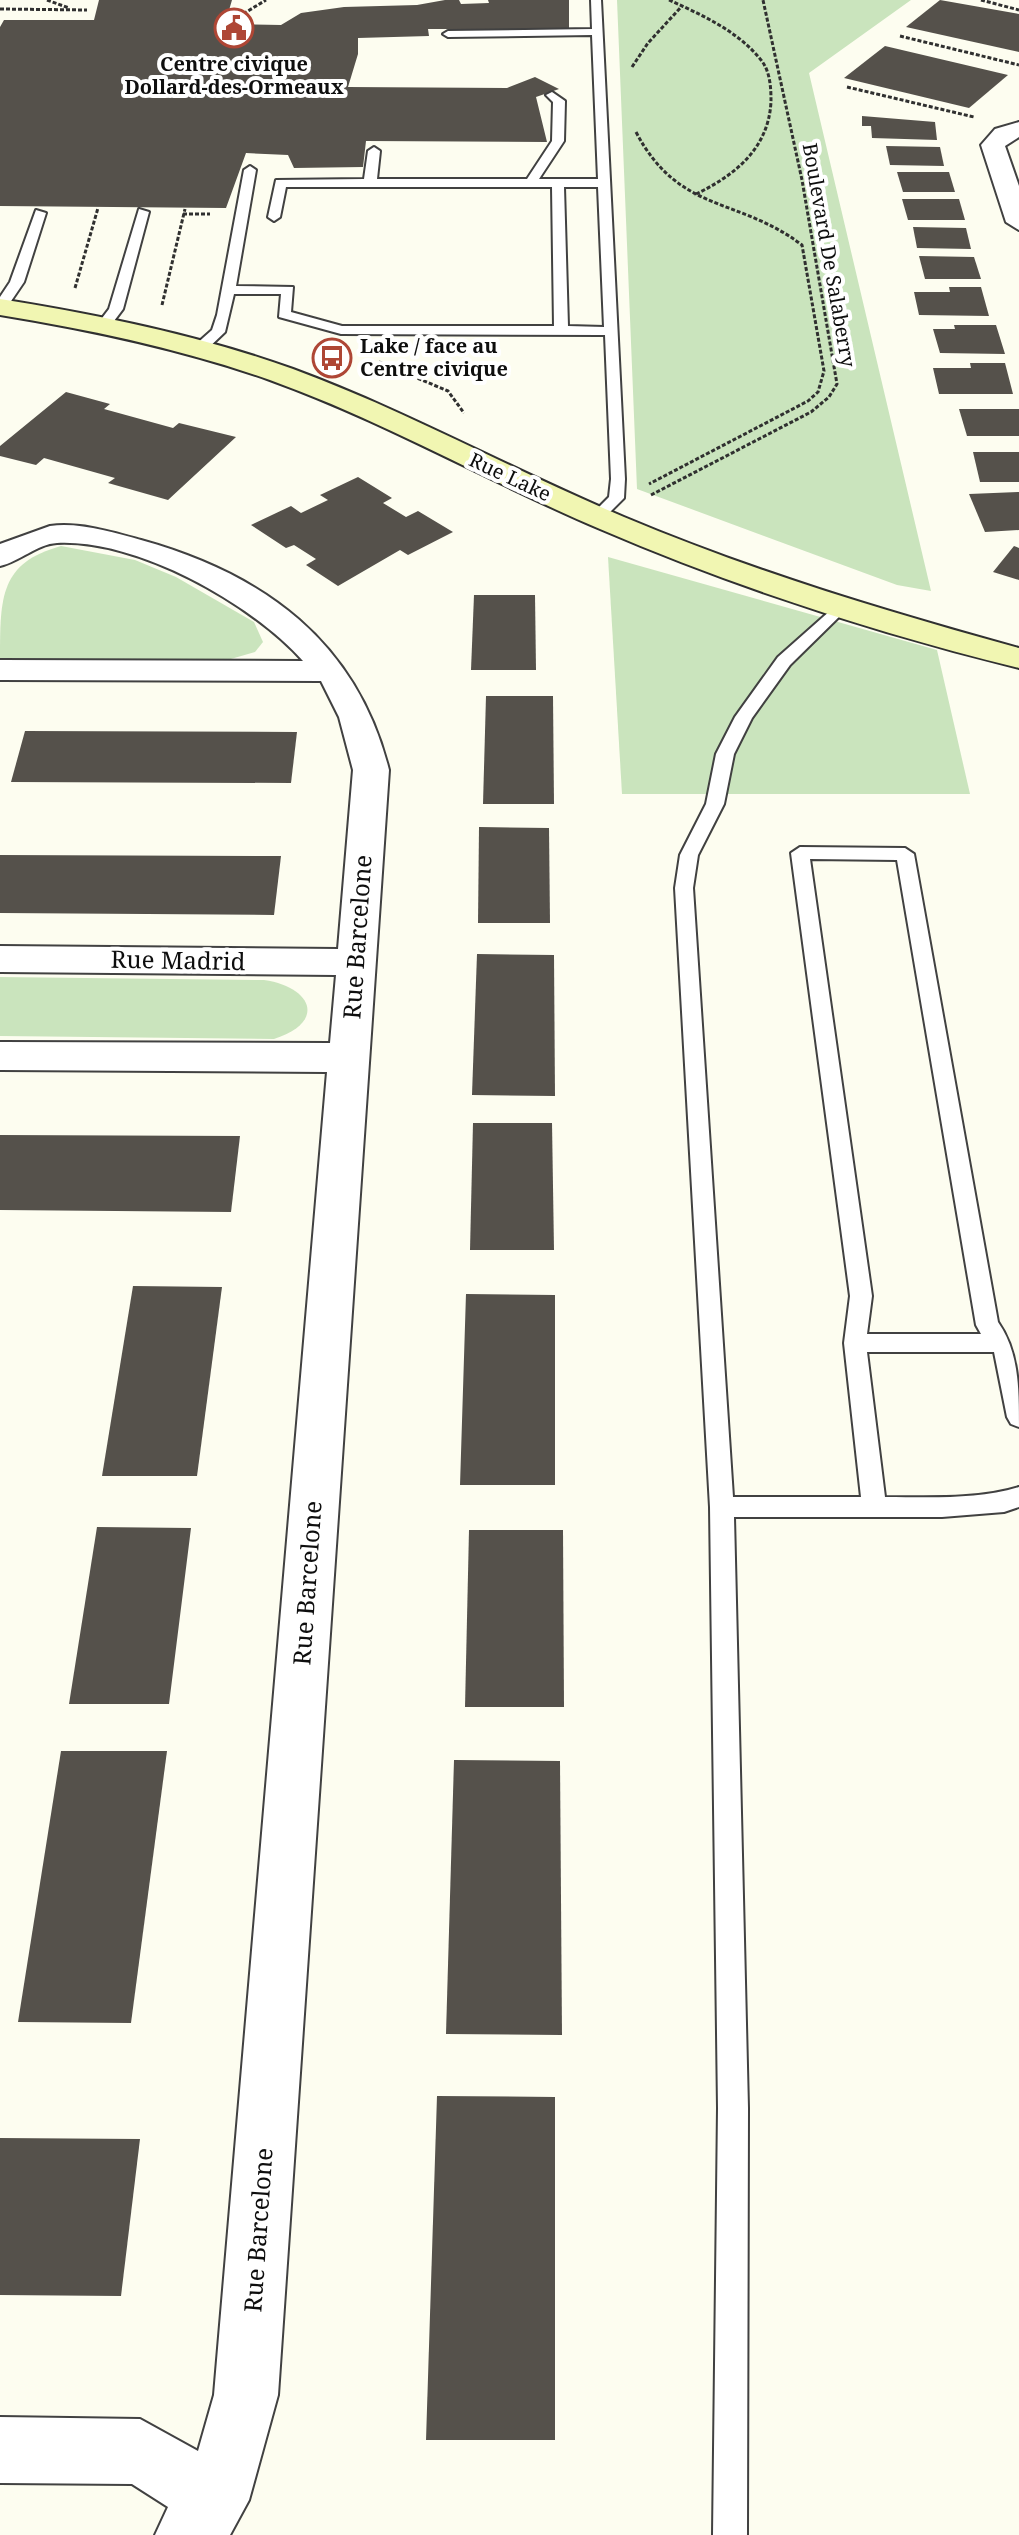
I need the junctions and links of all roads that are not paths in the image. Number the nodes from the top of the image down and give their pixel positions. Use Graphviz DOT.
graph roads {
  1 [pos="596,0"];
  2 [pos="597,32"];
  3 [pos="549,33"];
  4 [pos="448,34"];
  5 [pos="550,48"];
  6 [pos="552,95"];
  7 [pos="1019,129"];
  8 [pos="374,151"];
  9 [pos="250,170"];
  10 [pos="370,183"];
  11 [pos="603,183"];
  12 [pos="532,184"];
  13 [pos="558,184"];
  14 [pos="143,212"];
  15 [pos="40,213"];
  16 [pos="274,217"];
  17 [pos="1019,222"];
  18 [pos="229,290"];
  19 [pos="0,307"];
  20 [pos="103,326"];
  21 [pos="561,330"];
  22 [pos="612,331"];
  23 [pos="199,349"];
  24 [pos="597,517"];
  25 [pos="0,557"];
  26 [pos="840,607"];
  27 [pos="1019,658"];
  28 [pos="0,670"];
  29 [pos="330,671"];
  30 [pos="0,959"];
  31 [pos="356,962"];
  32 [pos="0,1056"];
  33 [pos="348,1058"];
  34 [pos="855,1343"];
  35 [pos="1003,1343"];
  36 [pos="1019,1417"];
  37 [pos="1019,1497"];
  38 [pos="722,1507"];
  39 [pos="874,1507"];
  40 [pos="0,2450"];
  41 [pos="202,2518"];
  42 [pos="730,2535"];
  1 -- 2 [label="lane"];
  2 -- 3 [label="lane"];
  2 -- 11 [label="lane"];
  3 -- 4 [label="lane"];
  3 -- 5 [label="lane"];
  6 -- 12 [label="lane"];
  7 -- 17 [label="street"];
  8 -- 10 [label="lane"];
  9 -- 18 [label="lane"];
  10 -- 12 [label="lane"];
  10 -- 16 [label="lane"];
  11 -- 13 [label="lane"];
  11 -- 22 [label="lane"];
  12 -- 13 [label="lane"];
  13 -- 21 [label="lane"];
  14 -- 20 [label="lane"];
  15 -- 19 [label="lane"];
  18 -- 21 [label="lane"];
  18 -- 23 [label="lane"];
  19 -- 20 [label="street, Rue Lake"];
  20 -- 23 [label="street, Rue Lake"];
  21 -- 22 [label="lane"];
  22 -- 24 [label="lane"];
  23 -- 24 [label="street, Rue Lake"];
  24 -- 26 [label="street, Rue Lake"];
  25 -- 29 [label="street, Rue Barcelone"];
  26 -- 27 [label="street, Rue Lake"];
  26 -- 38 [label="lane"];
  28 -- 29 [label="street"];
  29 -- 31 [label="street, Rue Barcelone"];
  30 -- 31 [label="street, Rue Madrid"];
  31 -- 33 [label="street, Rue Barcelone"];
  32 -- 33 [label="street"];
  33 -- 41 [label="street, Rue Barcelone"];
  34 -- 35 [label="lane"];
  34 -- 35 [label="lane"];
  34 -- 39 [label="lane"];
  35 -- 36 [label="lane"];
  37 -- 39 [label="lane"];
  38 -- 39 [label="lane"];
  38 -- 42 [label="lane"];
  40 -- 41 [label="street, Rue Barcelone"];
}
